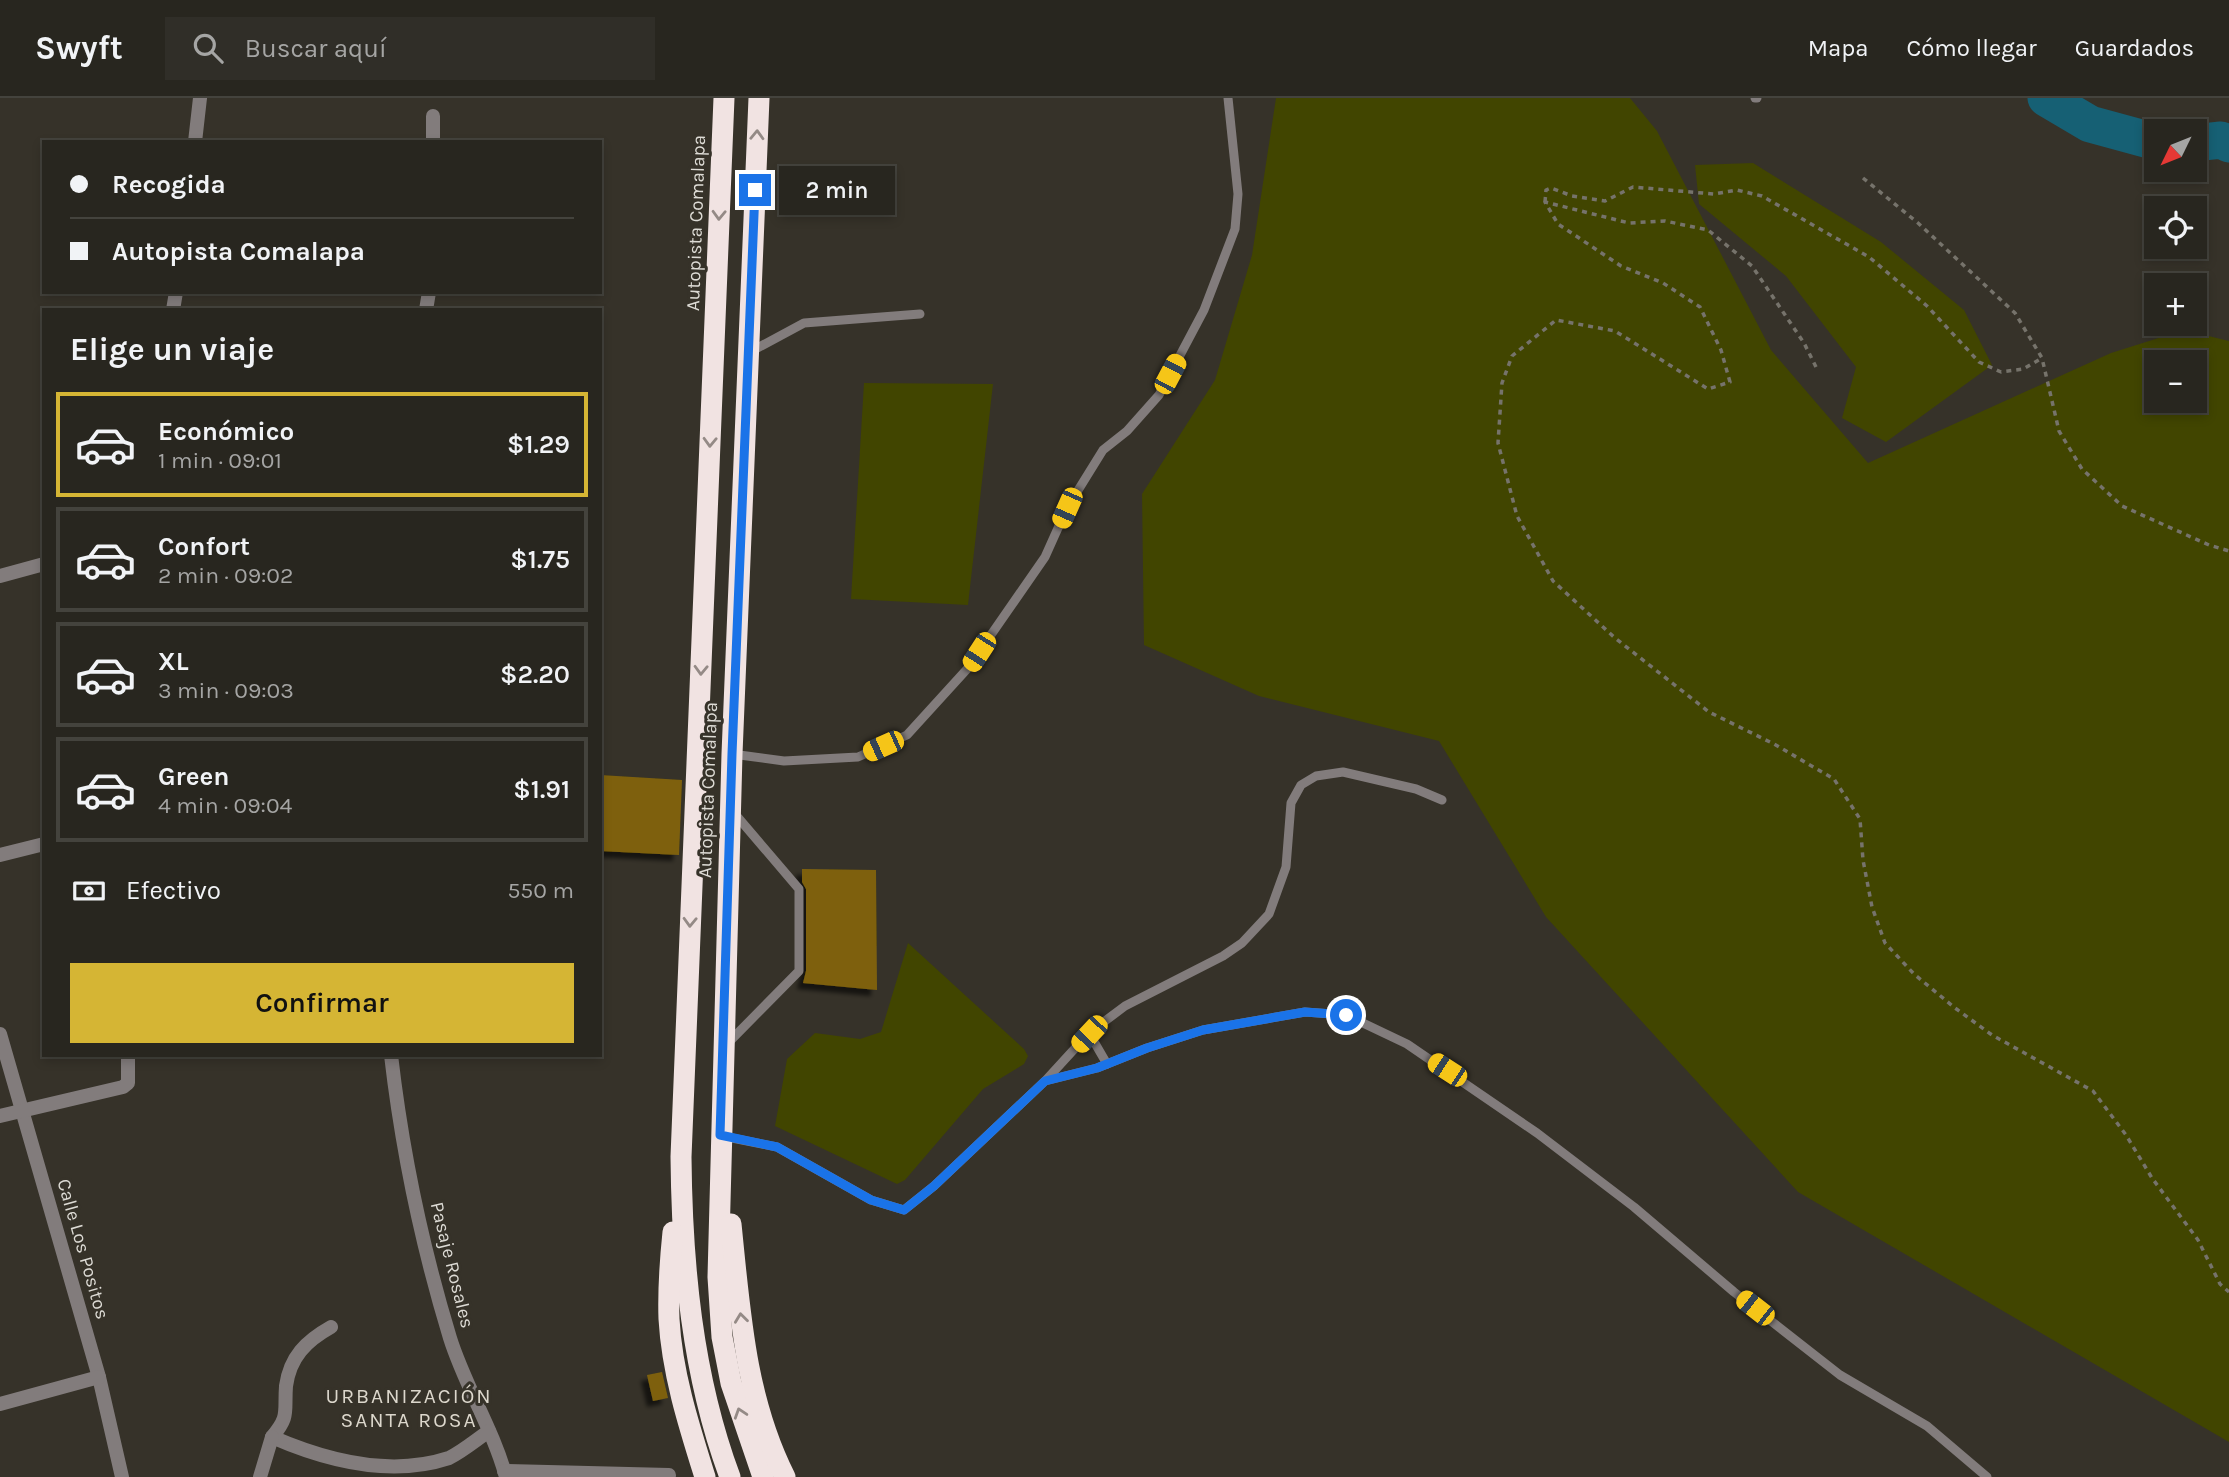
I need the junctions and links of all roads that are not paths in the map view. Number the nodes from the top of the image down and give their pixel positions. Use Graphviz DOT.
graph roads {
  1 [pos="200,98"];
  2 [pos="724,98"];
  3 [pos="759,98"];
  4 [pos="1228,98"];
  5 [pos="433,116"];
  6 [pos="195,140"];
  7 [pos="433,140"];
  8 [pos="920,314"];
  9 [pos="748,353"];
  10 [pos="42,565"];
  11 [pos="0,576"];
  12 [pos="732,754"];
  13 [pos="1442,800"];
  14 [pos="730,809"];
  15 [pos="42,844"];
  16 [pos="0,855"];
  17 [pos="0,1034"];
  18 [pos="1089,1034"];
  19 [pos="723,1048"];
  20 [pos="128,1057"];
  21 [pos="391,1057"];
  22 [pos="1107,1064"];
  23 [pos="1045,1081"];
  24 [pos="23,1110"];
  25 [pos="0,1116"];
  26 [pos="720,1135"];
  27 [pos="681,1157"];
  28 [pos="331,1327"];
  29 [pos="99,1377"];
  30 [pos="0,1404"];
  31 [pos="489,1431"];
  32 [pos="272,1437"];
  33 [pos="505,1474"];
  34 [pos="668,1475"];
  35 [pos="122,1477"];
  36 [pos="260,1477"];
  37 [pos="705,1477"];
  38 [pos="730,1477"];
  39 [pos="763,1477"];
  40 [pos="785,1477"];
  41 [pos="1987,1477"];
  1 -- 6 [label="street"];
  2 -- 27 [label="highway, Autopista Comalapa, one-way"];
  9 -- 3 [label="highway, Autopista Comalapa, one-way"];
  4 -- 12 [label="lane"];
  5 -- 7 [label="street"];
  8 -- 9 [label="lane"];
  9 -- 12 [label="highway, Autopista Comalapa"];
  10 -- 11 [label="street"];
  12 -- 14 [label="highway, Autopista Comalapa"];
  13 -- 18 [label="lane"];
  14 -- 19 [label="highway, Autopista Comalapa"];
  14 -- 19 [label="lane"];
  15 -- 16 [label="street"];
  17 -- 24 [label="street, Calle Los Positos"];
  18 -- 22 [label="lane"];
  18 -- 23 [label="lane"];
  19 -- 26 [label="highway, Autopista Comalapa"];
  20 -- 24 [label="street"];
  21 -- 31 [label="street, Pasaje Rosales"];
  22 -- 23 [label="lane"];
  22 -- 41 [label="lane"];
  23 -- 26 [label="lane"];
  24 -- 25 [label="street"];
  24 -- 29 [label="street, Calle Los Positos"];
  39 -- 26 [label="highway, Autopista Comalapa, one-way"];
  40 -- 26 [label="highway, one-way"];
  27 -- 37 [label="highway"];
  27 -- 38 [label="highway, Autopista Comalapa"];
  28 -- 32 [label="street"];
  29 -- 30 [label="street"];
  29 -- 35 [label="street, Calle Los Positos"];
  31 -- 32 [label="street"];
  31 -- 33 [label="street, Pasaje Rosales"];
  32 -- 36 [label="street"];
  33 -- 34 [label="street"];
}
